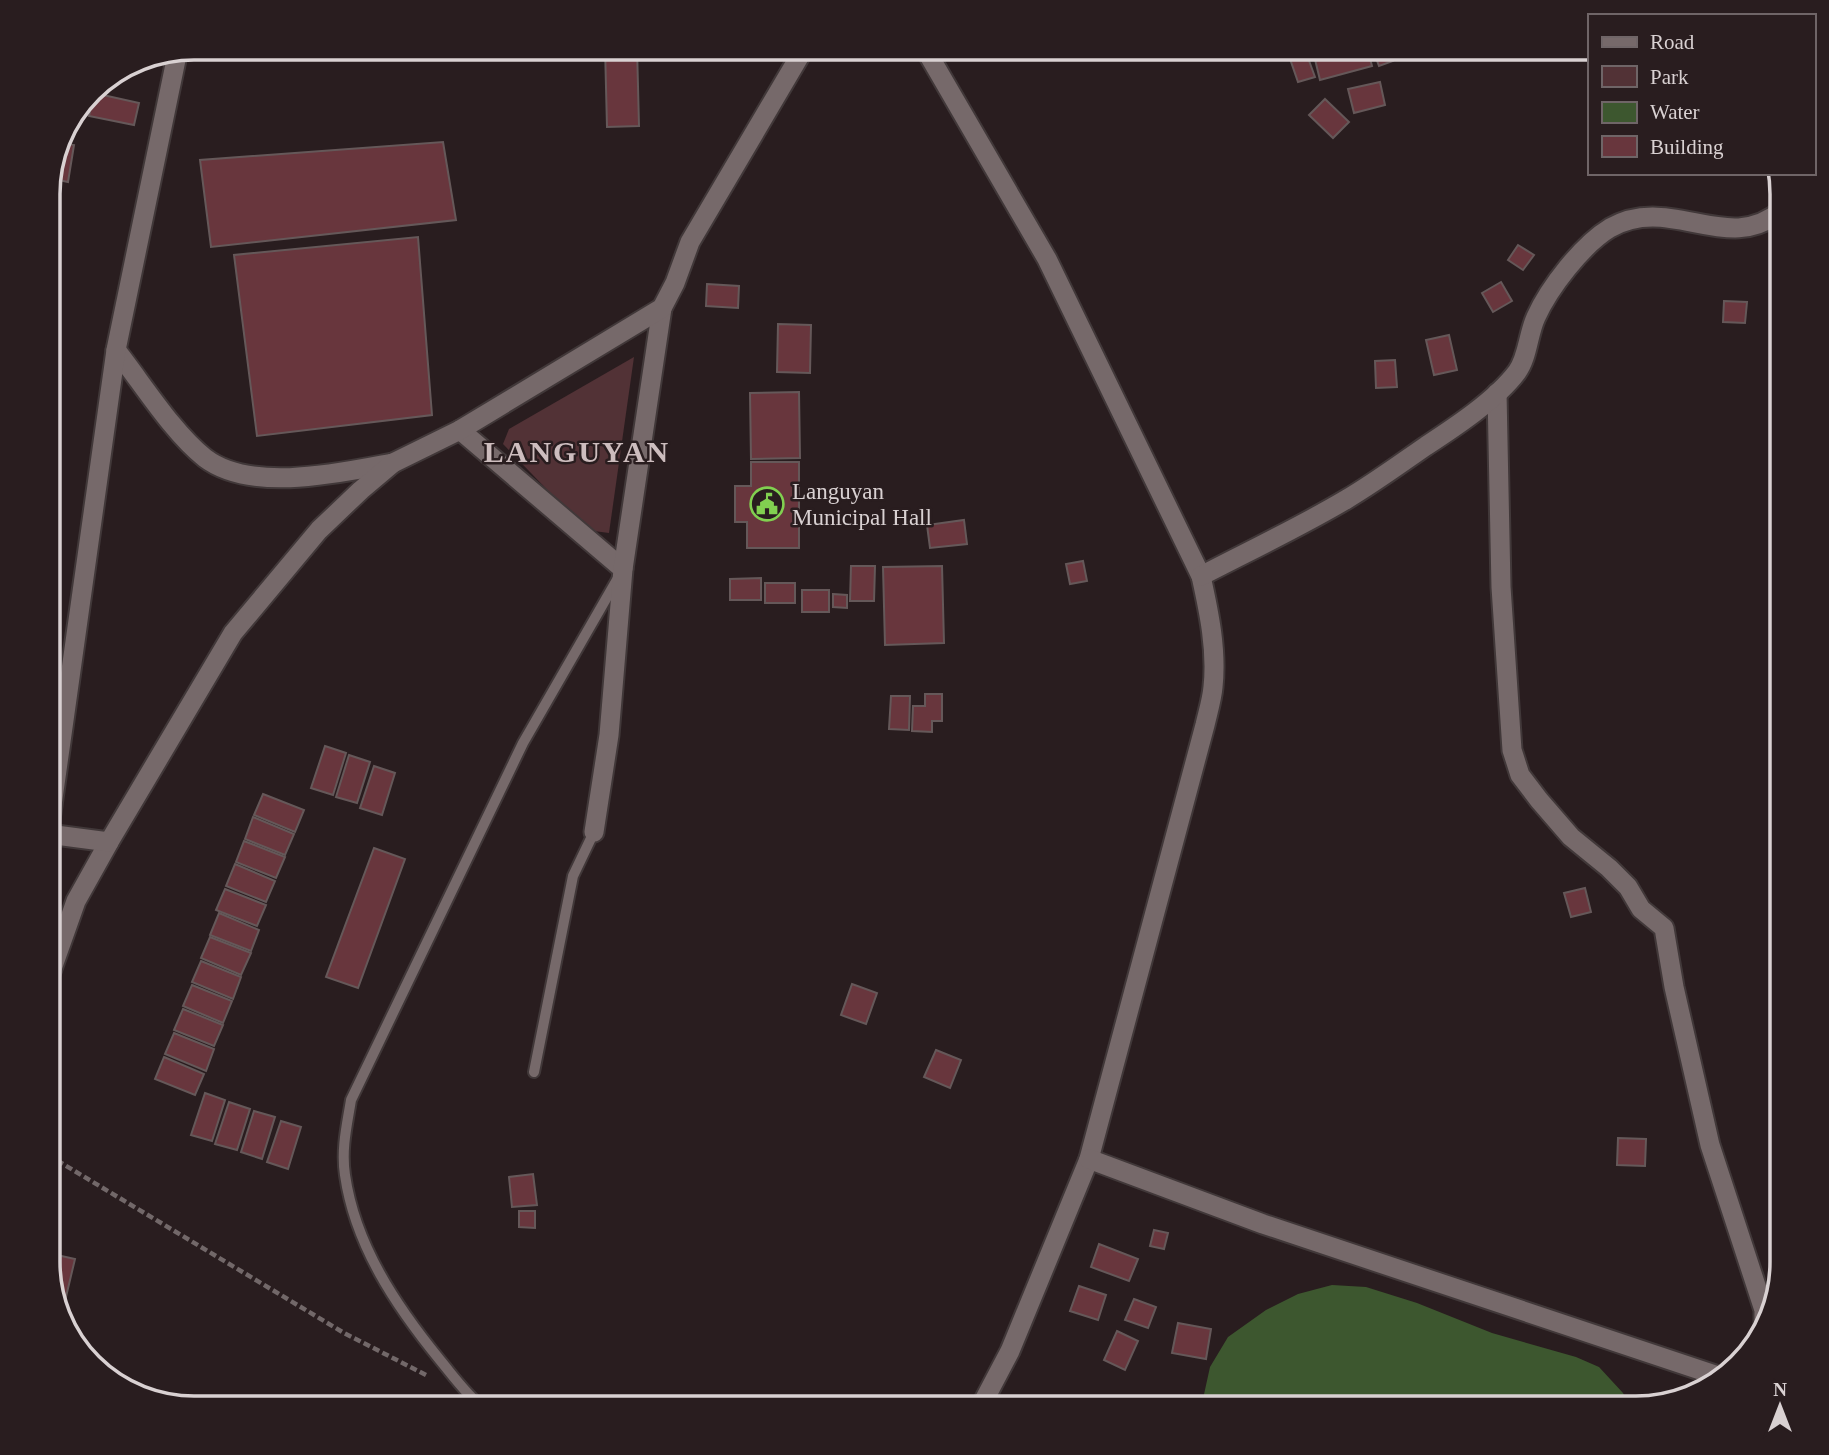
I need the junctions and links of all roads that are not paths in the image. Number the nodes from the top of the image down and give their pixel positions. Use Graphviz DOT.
graph roads {
  1 [pos="797,60"];
  2 [pos="931,60"];
  3 [pos="176,61"];
  4 [pos="1770,220"];
  5 [pos="662,309"];
  6 [pos="116,350"];
  7 [pos="1497,393"];
  8 [pos="460,430"];
  9 [pos="393,463"];
  10 [pos="623,569"];
  11 [pos="1201,576"];
  12 [pos="60,749"];
  13 [pos="594,832"];
  14 [pos="60,836"];
  15 [pos="109,842"];
  16 [pos="60,943"];
  17 [pos="534,1073"];
  18 [pos="1089,1159"];
  19 [pos="1762,1304"];
  20 [pos="1710,1373"];
  21 [pos="469,1396"];
  22 [pos="986,1396"];
  1 -- 5 [label="street"];
  2 -- 11 [label="street"];
  3 -- 6 [label="street"];
  4 -- 7 [label="street"];
  5 -- 8 [label="street"];
  5 -- 10 [label="street"];
  6 -- 9 [label="street"];
  6 -- 12 [label="street"];
  7 -- 11 [label="street"];
  7 -- 19 [label="street"];
  8 -- 9 [label="street"];
  8 -- 10 [label="street"];
  9 -- 15 [label="street"];
  10 -- 13 [label="street"];
  10 -- 21 [label="lane"];
  11 -- 18 [label="street"];
  13 -- 17 [label="lane"];
  14 -- 15 [label="street"];
  15 -- 16 [label="street"];
  18 -- 20 [label="street"];
  18 -- 22 [label="street"];
}
